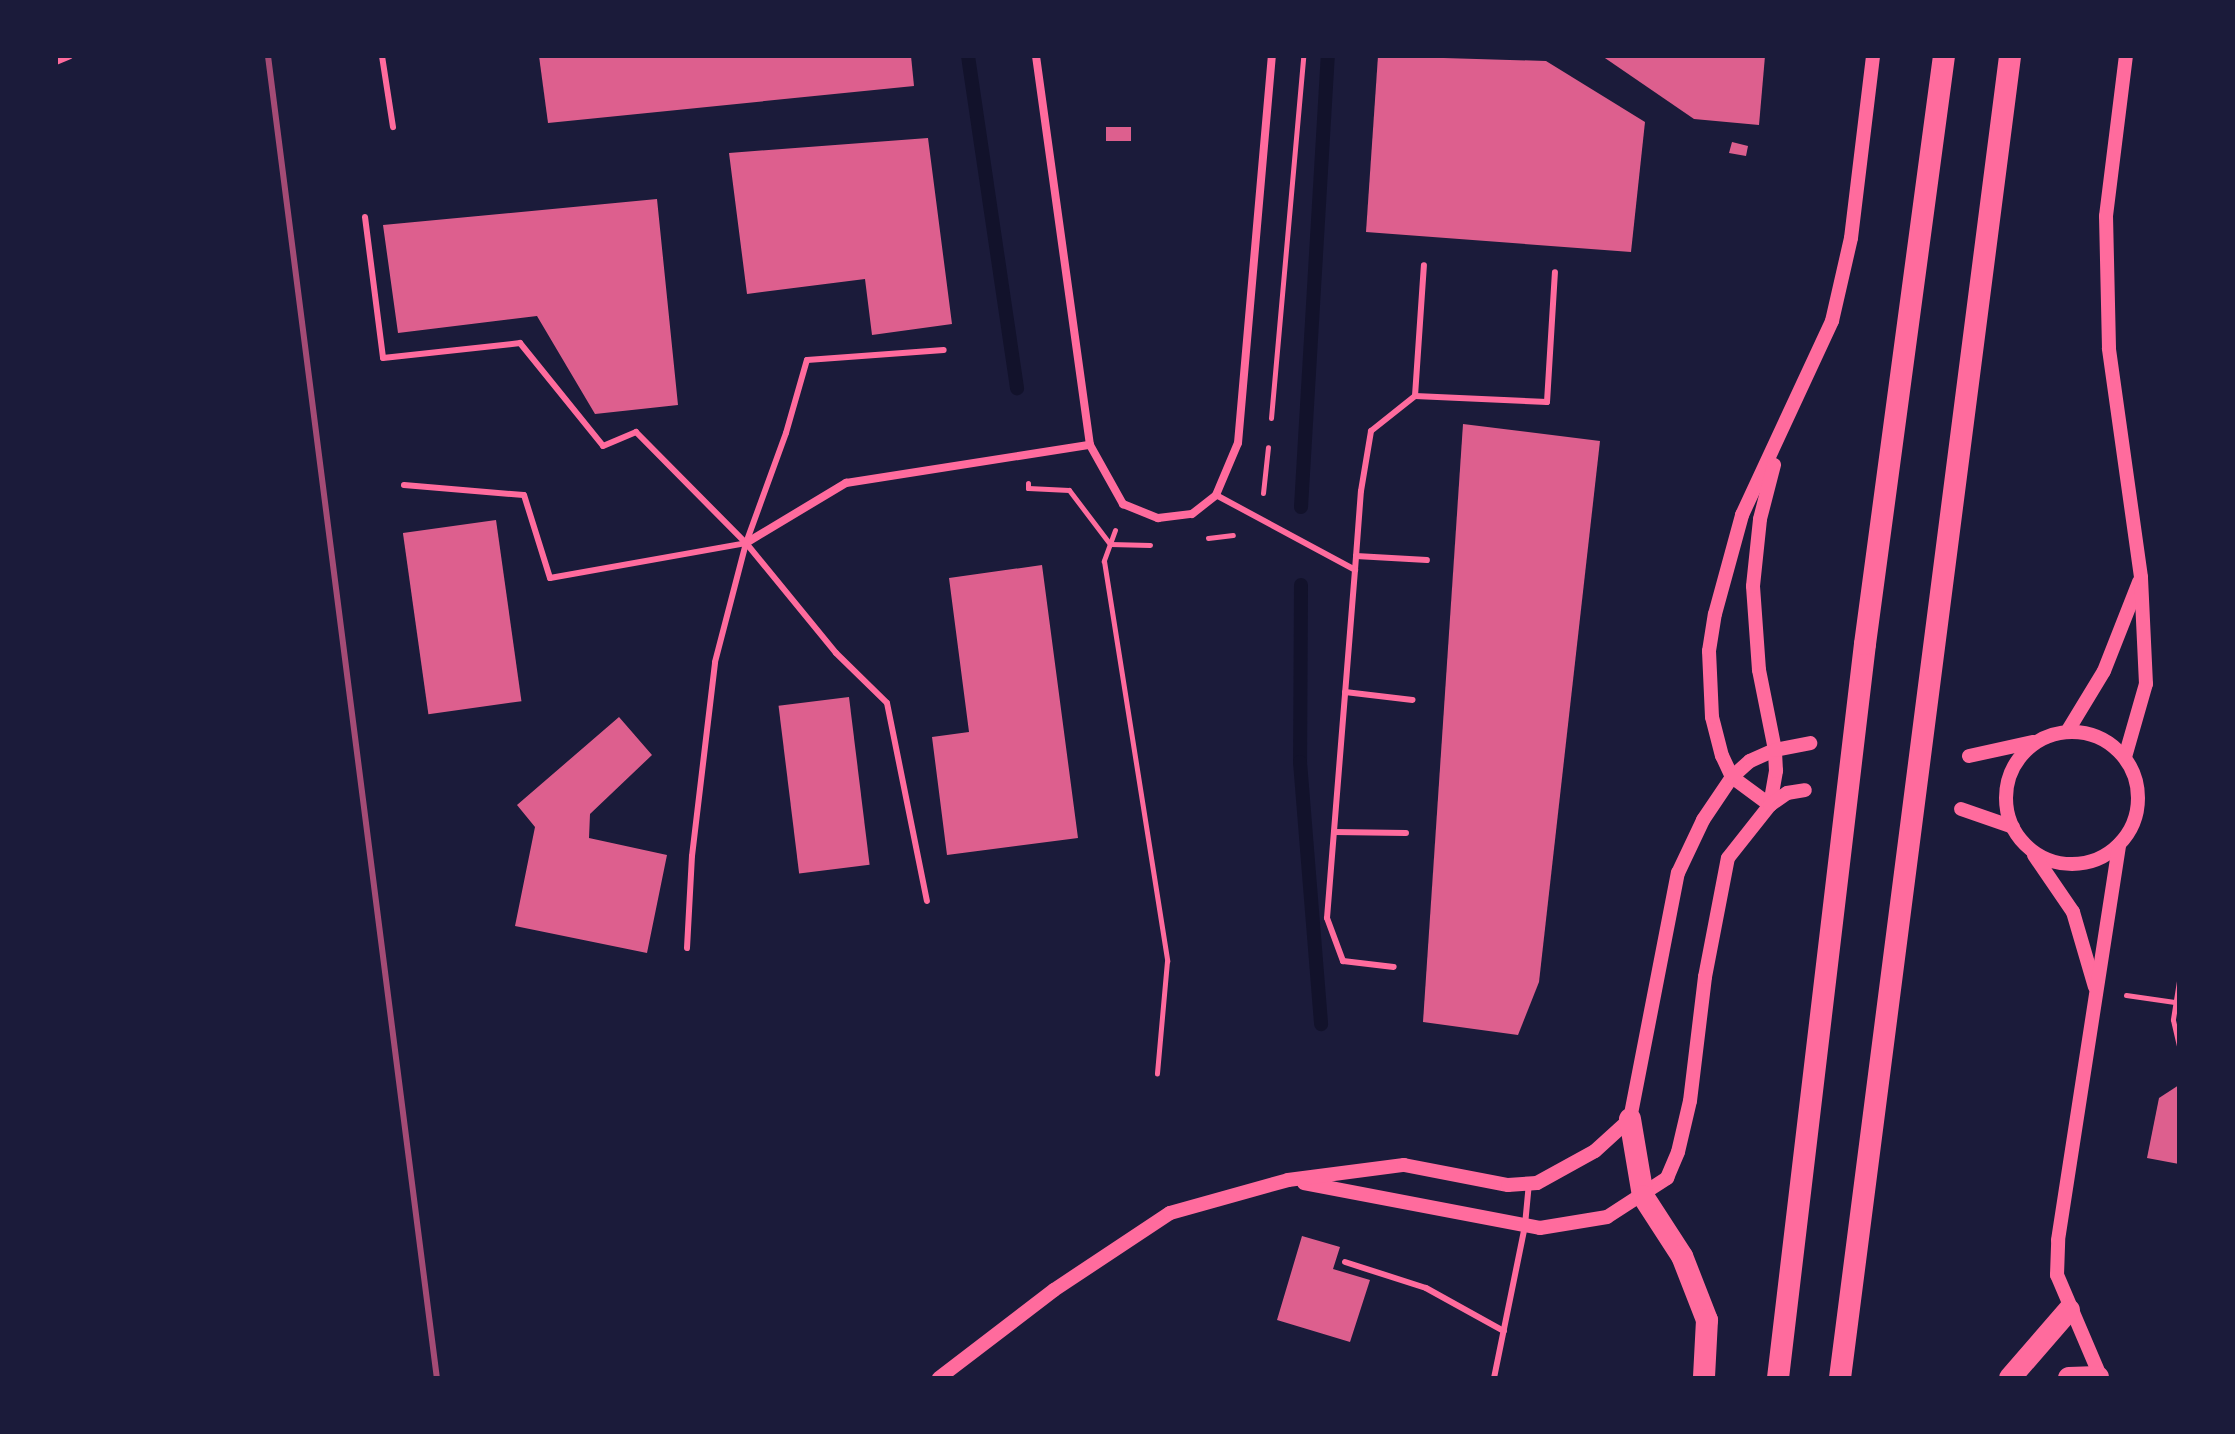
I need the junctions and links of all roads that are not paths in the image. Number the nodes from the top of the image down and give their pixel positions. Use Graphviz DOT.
graph roads {
  1 [pos="70,56"];
  2 [pos="382,56"];
  3 [pos="1036,56"];
  4 [pos="1272,56"];
  5 [pos="1873,56"];
  6 [pos="1944,56"];
  7 [pos="2010,56"];
  8 [pos="2126,56"];
  9 [pos="56,62"];
  10 [pos="393,127"];
  11 [pos="365,217"];
  12 [pos="1424,265"];
  13 [pos="1555,272"];
  14 [pos="944,350"];
  15 [pos="1415,396"];
  16 [pos="1783,433"];
  17 [pos="1090,445"];
  18 [pos="404,485"];
  19 [pos="1216,495"];
  20 [pos="746,543"];
  21 [pos="1356,556"];
  22 [pos="1427,560"];
  23 [pos="1355,570"];
  24 [pos="2141,577"];
  25 [pos="1345,692"];
  26 [pos="1413,700"];
  27 [pos="2067,732"];
  28 [pos="2038,742"];
  29 [pos="1810,743"];
  30 [pos="1775,750"];
  31 [pos="1969,756"];
  32 [pos="2125,757"];
  33 [pos="1732,777"];
  34 [pos="1805,790"];
  35 [pos="1770,805"];
  36 [pos="1961,809"];
  37 [pos="2013,827"];
  38 [pos="1334,832"];
  39 [pos="1406,833"];
  40 [pos="2119,845"];
  41 [pos="2030,848"];
  42 [pos="927,901"];
  43 [pos="687,948"];
  44 [pos="1394,967"];
  45 [pos="2096,992"];
  46 [pos="1630,1119"];
  47 [pos="1288,1180"];
  48 [pos="1529,1183"];
  49 [pos="1643,1196"];
  50 [pos="1525,1225"];
  51 [pos="1345,1262"];
  52 [pos="2069,1310"];
  53 [pos="1504,1331"];
  54 [pos="2099,1377"];
  55 [pos="939,1378"];
  56 [pos="1494,1378"];
  57 [pos="1704,1378"];
  58 [pos="1778,1378"];
  59 [pos="1840,1378"];
  60 [pos="2010,1378"];
  61 [pos="2069,1378"];
  1 -- 9 [label="lane"];
  2 -- 10 [label="lane"];
  3 -- 17 [label="street"];
  4 -- 19 [label="street"];
  5 -- 16 [label="street"];
  6 -- 58 [label="highway"];
  7 -- 59 [label="highway"];
  8 -- 24 [label="street"];
  11 -- 20 [label="lane"];
  12 -- 15 [label="lane"];
  13 -- 15 [label="lane"];
  14 -- 20 [label="lane"];
  15 -- 21 [label="lane"];
  16 -- 30 [label="street"];
  16 -- 33 [label="street"];
  17 -- 19 [label="street"];
  17 -- 20 [label="street"];
  18 -- 20 [label="lane"];
  19 -- 23 [label="lane"];
  20 -- 42 [label="lane"];
  20 -- 43 [label="lane"];
  21 -- 22 [label="lane"];
  21 -- 23 [label="lane"];
  23 -- 25 [label="lane"];
  24 -- 27 [label="street"];
  24 -- 32 [label="street"];
  25 -- 26 [label="lane"];
  25 -- 38 [label="lane"];
  27 -- 28 [label="street"];
  27 -- 32 [label="street"];
  28 -- 31 [label="street"];
  28 -- 37 [label="street"];
  29 -- 30 [label="street"];
  30 -- 33 [label="street"];
  30 -- 35 [label="street"];
  32 -- 40 [label="street"];
  33 -- 35 [label="street"];
  33 -- 46 [label="street"];
  34 -- 35 [label="street"];
  35 -- 49 [label="street"];
  36 -- 37 [label="street"];
  37 -- 41 [label="street"];
  38 -- 39 [label="lane"];
  38 -- 44 [label="lane"];
  40 -- 41 [label="street"];
  40 -- 45 [label="street"];
  41 -- 45 [label="street"];
  45 -- 52 [label="street"];
  46 -- 48 [label="street"];
  46 -- 49 [label="highway"];
  47 -- 48 [label="street"];
  47 -- 50 [label="street"];
  47 -- 55 [label="street"];
  48 -- 50 [label="lane"];
  49 -- 50 [label="street"];
  49 -- 57 [label="highway"];
  50 -- 53 [label="lane"];
  51 -- 53 [label="lane"];
  52 -- 54 [label="street"];
  52 -- 60 [label="highway"];
  53 -- 56 [label="lane"];
  54 -- 61 [label="highway"];
}
